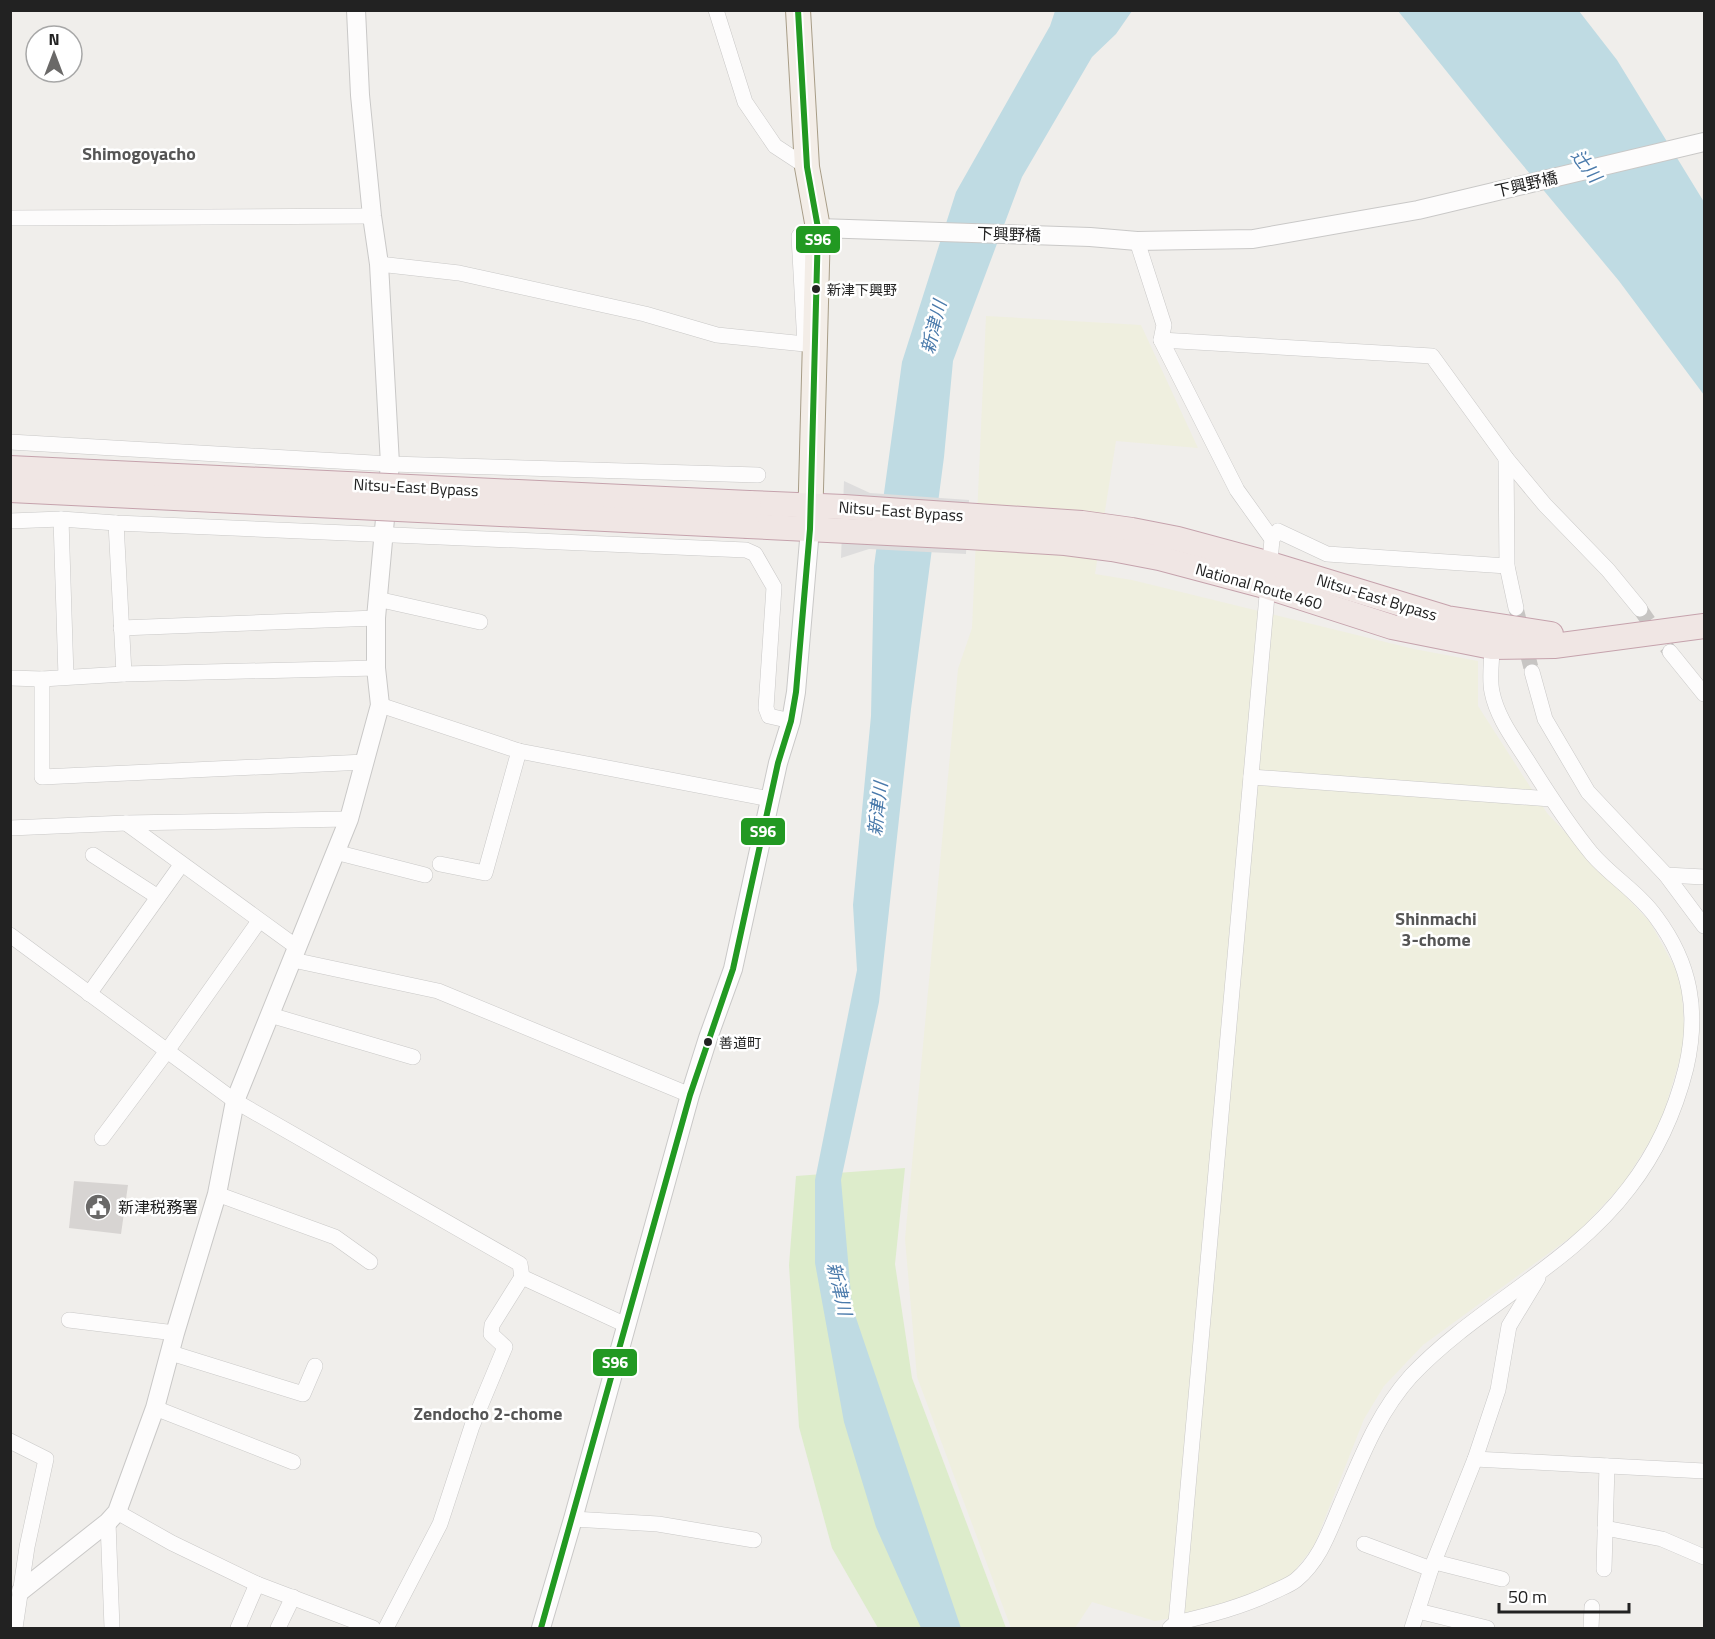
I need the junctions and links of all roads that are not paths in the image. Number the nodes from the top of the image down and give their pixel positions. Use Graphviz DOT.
graph roads {
  1 [pos="356,10"];
  2 [pos="716,10"];
  3 [pos="798,10"];
  4 [pos="1704,142"];
  5 [pos="807,167"];
  6 [pos="372,216"];
  7 [pos="10,218"];
  8 [pos="818,233"];
  9 [pos="1137,241"];
  10 [pos="379,264"];
  11 [pos="1161,340"];
  12 [pos="10,442"];
  13 [pos="1506,458"];
  14 [pos="390,464"];
  15 [pos="10,468"];
  16 [pos="758,475"];
  17 [pos="10,490"];
  18 [pos="749,515"];
  19 [pos="810,517"];
  20 [pos="62,519"];
  21 [pos="10,521"];
  22 [pos="116,523"];
  23 [pos="384,534"];
  24 [pos="1272,539"];
  25 [pos="1507,566"];
  26 [pos="1269,575"];
  27 [pos="377,599"];
  28 [pos="1516,608"];
  29 [pos="1640,609"];
  30 [pos="376,618"];
  31 [pos="480,622"];
  32 [pos="1704,626"];
  33 [pos="121,628"];
  34 [pos="1598,639"];
  35 [pos="1492,647"];
  36 [pos="1670,652"];
  37 [pos="376,668"];
  38 [pos="1532,672"];
  39 [pos="124,674"];
  40 [pos="66,676"];
  41 [pos="10,678"];
  42 [pos="42,679"];
  43 [pos="1704,694"];
  44 [pos="380,705"];
  45 [pos="791,721"];
  46 [pos="519,751"];
  47 [pos="365,762"];
  48 [pos="1251,777"];
  49 [pos="770,799"];
  50 [pos="1551,799"];
  51 [pos="349,819"];
  52 [pos="126,823"];
  53 [pos="10,828"];
  54 [pos="335,852"];
  55 [pos="93,855"];
  56 [pos="181,864"];
  57 [pos="440,864"];
  58 [pos="425,875"];
  59 [pos="1666,876"];
  60 [pos="1704,877"];
  61 [pos="158,897"];
  62 [pos="259,921"];
  63 [pos="1704,926"];
  64 [pos="10,935"];
  65 [pos="295,954"];
  66 [pos="89,994"];
  67 [pos="270,1016"];
  68 [pos="167,1051"];
  69 [pos="413,1057"];
  70 [pos="690,1095"];
  71 [pos="235,1101"];
  72 [pos="102,1138"];
  73 [pos="216,1194"];
  74 [pos="370,1262"];
  75 [pos="1543,1270"];
  76 [pos="522,1276"];
  77 [pos="69,1320"];
  78 [pos="627,1325"];
  79 [pos="175,1333"];
  80 [pos="171,1353"];
  81 [pos="315,1366"];
  82 [pos="154,1408"];
  83 [pos="10,1441"];
  84 [pos="1475,1459"];
  85 [pos="293,1462"];
  86 [pos="1608,1466"];
  87 [pos="1704,1471"];
  88 [pos="112,1517"];
  89 [pos="573,1519"];
  90 [pos="1605,1528"];
  91 [pos="754,1540"];
  92 [pos="1364,1544"];
  93 [pos="1704,1557"];
  94 [pos="1433,1566"];
  95 [pos="1604,1569"];
  96 [pos="1502,1579"];
  97 [pos="257,1584"];
  98 [pos="16,1588"];
  99 [pos="293,1597"];
  100 [pos="1592,1607"];
  101 [pos="1418,1611"];
  102 [pos="1173,1626"];
  103 [pos="1487,1628"];
  104 [pos="15,1629"];
  105 [pos="112,1629"];
  106 [pos="238,1629"];
  107 [pos="278,1629"];
  108 [pos="373,1629"];
  109 [pos="386,1629"];
  110 [pos="541,1629"];
  111 [pos="1412,1629"];
  112 [pos="1591,1629"];
  1 -- 6 [label="street"];
  2 -- 5 [label="street"];
  3 -- 5 [label="main road"];
  4 -- 9 [label="street, 下興野橋"];
  5 -- 8 [label="main road"];
  6 -- 7 [label="street"];
  6 -- 10 [label="street"];
  8 -- 9 [label="street, 下興野橋"];
  8 -- 10 [label="street"];
  8 -- 19 [label="main road"];
  9 -- 11 [label="street"];
  10 -- 14 [label="street"];
  11 -- 13 [label="street"];
  11 -- 24 [label="street"];
  12 -- 14 [label="street"];
  13 -- 25 [label="street"];
  13 -- 29 [label="street"];
  14 -- 16 [label="street"];
  14 -- 23 [label="street"];
  15 -- 18 [label="highway, Nitsu-East Bypass, bridge"];
  17 -- 18 [label="highway, Nitsu-East Bypass, bridge"];
  18 -- 19 [label="highway, Nitsu-East Bypass"];
  19 -- 26 [label="highway, National Route 460"];
  19 -- 45 [label="street"];
  20 -- 21 [label="street"];
  20 -- 22 [label="street"];
  20 -- 40 [label="street"];
  22 -- 23 [label="street"];
  22 -- 33 [label="street"];
  23 -- 27 [label="street"];
  23 -- 45 [label="street"];
  24 -- 25 [label="street"];
  24 -- 26 [label="street"];
  25 -- 28 [label="street"];
  26 -- 34 [label="highway, Nitsu-East Bypass"];
  26 -- 35 [label="highway, National Route 460"];
  26 -- 48 [label="street"];
  27 -- 30 [label="street"];
  27 -- 31 [label="street"];
  30 -- 33 [label="street"];
  30 -- 37 [label="street"];
  32 -- 34 [label="highway, National Route 460"];
  33 -- 39 [label="street"];
  34 -- 35 [label="highway, National Route 460"];
  35 -- 50 [label="street"];
  36 -- 43 [label="street"];
  37 -- 39 [label="street"];
  37 -- 44 [label="street"];
  38 -- 59 [label="street"];
  39 -- 40 [label="street"];
  40 -- 42 [label="street"];
  41 -- 42 [label="street"];
  42 -- 47 [label="street"];
  44 -- 46 [label="street"];
  44 -- 47 [label="street"];
  45 -- 49 [label="street"];
  46 -- 49 [label="street"];
  46 -- 57 [label="street"];
  47 -- 51 [label="street"];
  48 -- 50 [label="street"];
  48 -- 102 [label="street"];
  49 -- 70 [label="street"];
  50 -- 75 [label="street"];
  51 -- 52 [label="street"];
  51 -- 54 [label="street"];
  52 -- 53 [label="street"];
  52 -- 56 [label="street"];
  54 -- 58 [label="street"];
  54 -- 65 [label="street"];
  55 -- 61 [label="street"];
  56 -- 61 [label="street"];
  56 -- 62 [label="street"];
  59 -- 60 [label="street"];
  59 -- 63 [label="street"];
  61 -- 66 [label="street"];
  62 -- 65 [label="street"];
  62 -- 68 [label="street"];
  64 -- 66 [label="street"];
  65 -- 67 [label="street"];
  65 -- 70 [label="street"];
  66 -- 68 [label="street"];
  67 -- 69 [label="street"];
  67 -- 71 [label="street"];
  68 -- 71 [label="street"];
  68 -- 72 [label="street"];
  70 -- 78 [label="street"];
  71 -- 73 [label="street"];
  71 -- 76 [label="street"];
  73 -- 74 [label="street"];
  73 -- 79 [label="street"];
  75 -- 84 [label="street"];
  75 -- 102 [label="street"];
  76 -- 78 [label="street"];
  76 -- 109 [label="street"];
  77 -- 79 [label="street"];
  78 -- 89 [label="street"];
  79 -- 80 [label="street"];
  80 -- 81 [label="street"];
  80 -- 82 [label="street"];
  82 -- 85 [label="street"];
  82 -- 88 [label="street"];
  83 -- 98 [label="street"];
  84 -- 86 [label="street"];
  84 -- 94 [label="street"];
  86 -- 87 [label="street"];
  86 -- 90 [label="street"];
  88 -- 97 [label="street"];
  88 -- 98 [label="street"];
  88 -- 105 [label="street"];
  89 -- 91 [label="street"];
  89 -- 110 [label="street"];
  90 -- 93 [label="street"];
  90 -- 95 [label="street"];
  92 -- 94 [label="street"];
  94 -- 96 [label="street"];
  94 -- 101 [label="street"];
  97 -- 99 [label="street"];
  97 -- 106 [label="street"];
  98 -- 104 [label="street"];
  99 -- 107 [label="street"];
  99 -- 108 [label="street"];
  100 -- 112 [label="street"];
  101 -- 103 [label="street"];
  101 -- 111 [label="street"];
}
